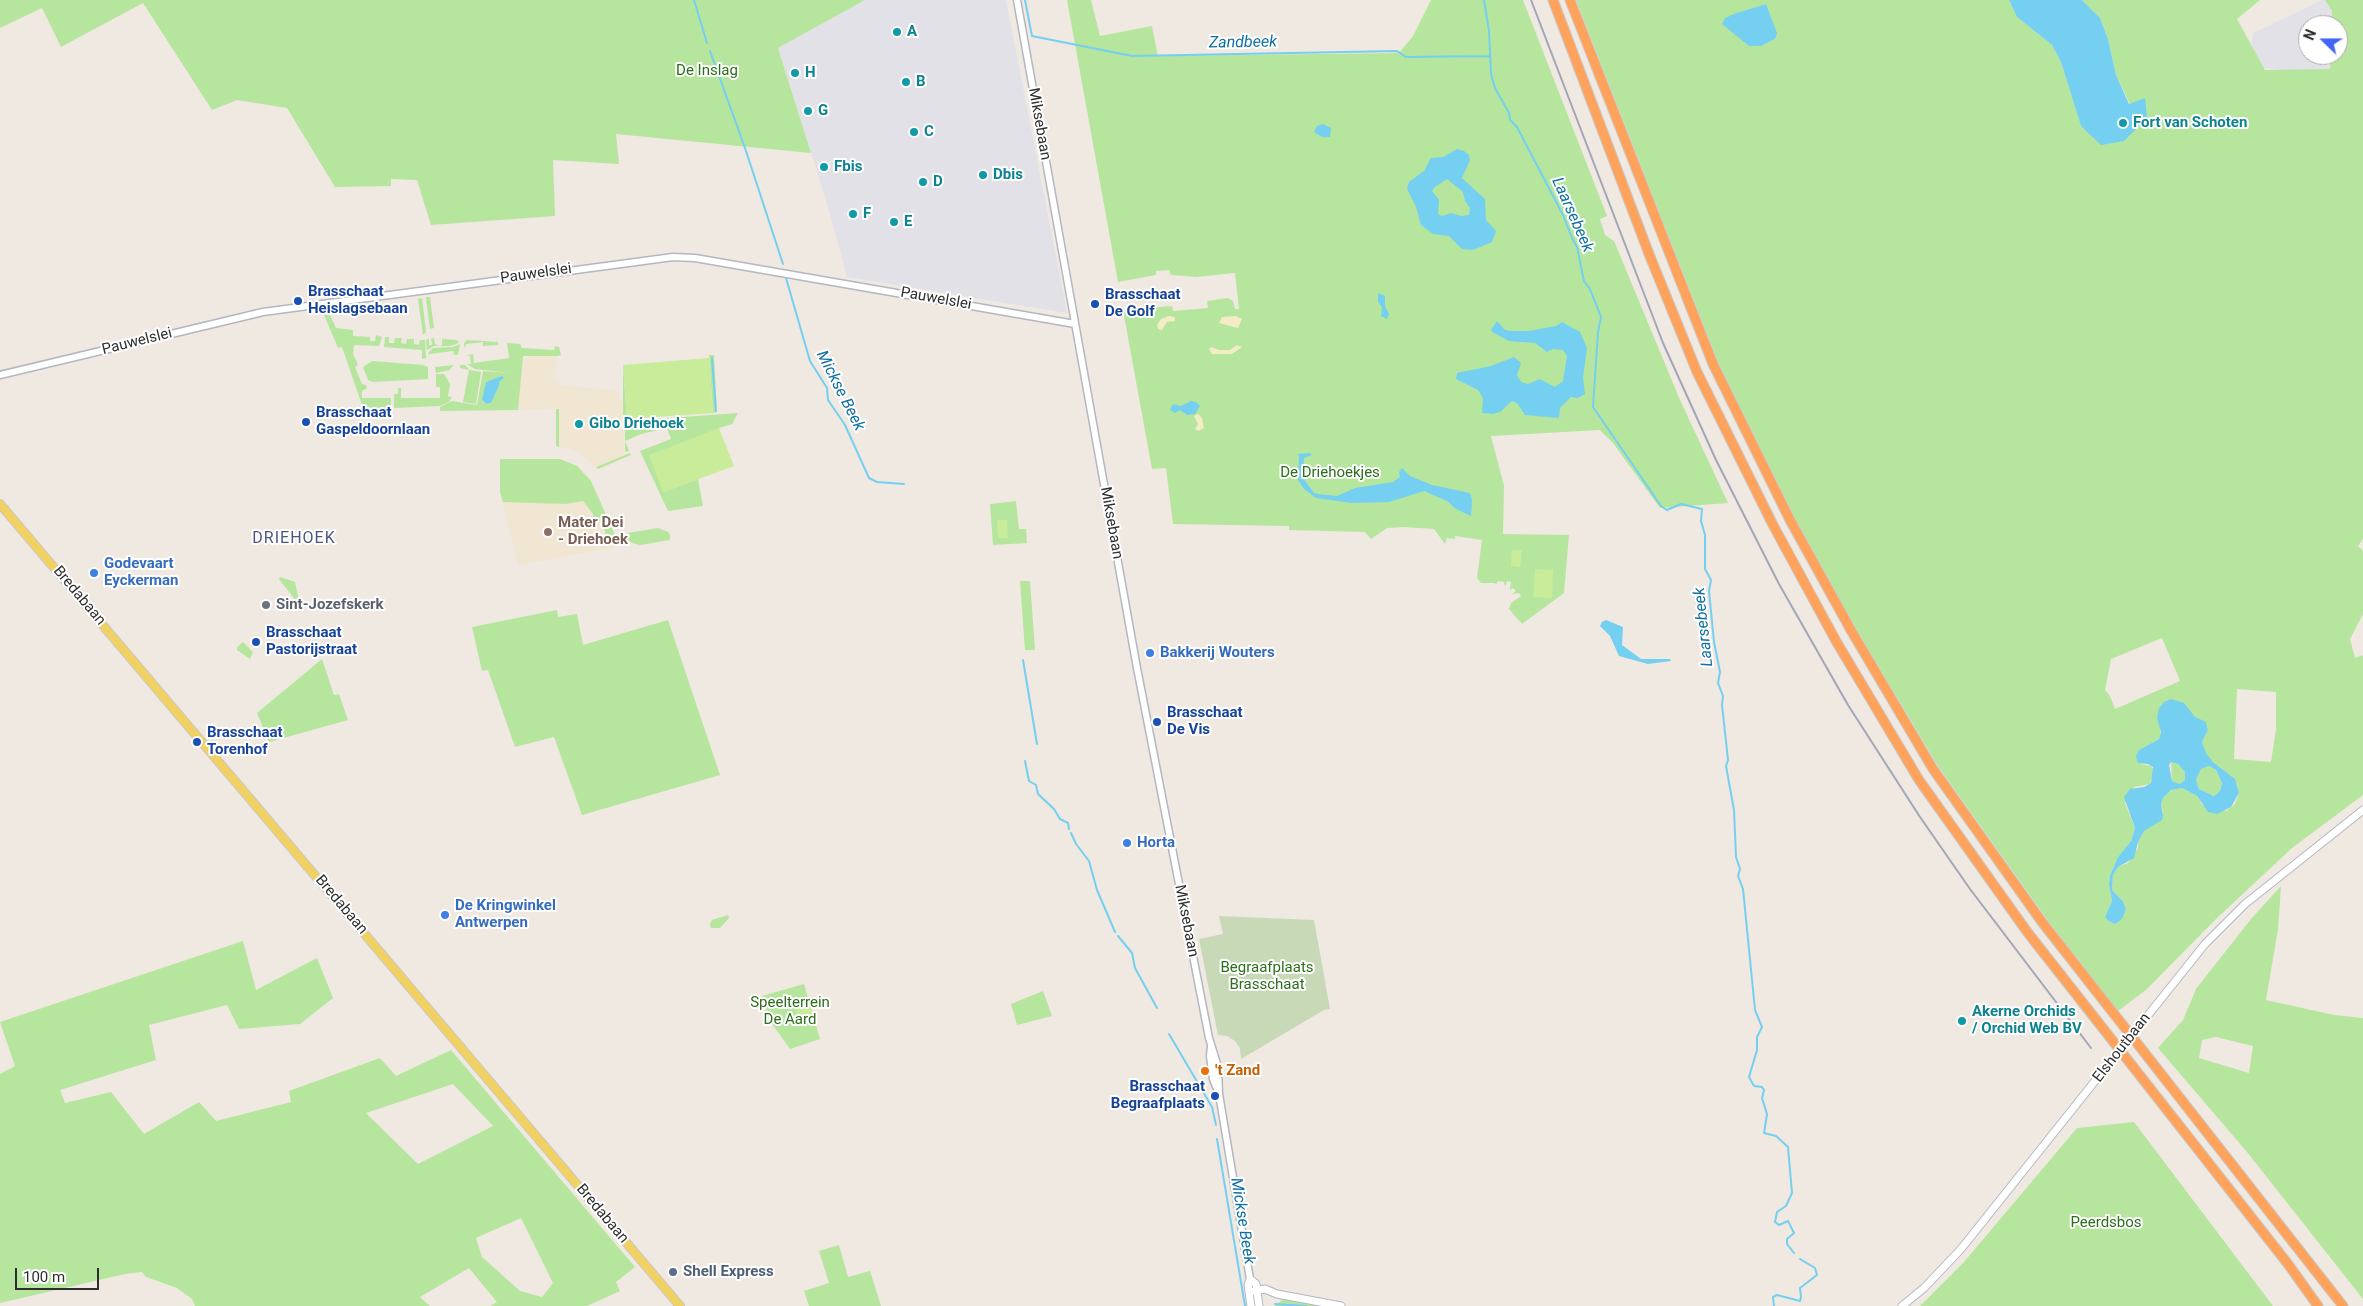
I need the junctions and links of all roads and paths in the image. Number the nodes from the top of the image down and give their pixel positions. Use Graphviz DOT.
graph roads {
  1 [pos="1017,0"];
  2 [pos="1553,0"];
  3 [pos="1570,0"];
  4 [pos="1075,324"];
  5 [pos="0,375"];
  6 [pos="0,504"];
  7 [pos="2363,810"];
  8 [pos="1250,1279"];
  9 [pos="1257,1294"];
  10 [pos="1250,1299"];
  11 [pos="680,1306"];
  12 [pos="1259,1306"];
  13 [pos="1341,1306"];
  14 [pos="1902,1306"];
  15 [pos="2318,1306"];
  16 [pos="2343,1306"];
  1 -- 4 [label="street, Miksebaan"];
  2 -- 15 [label="highway"];
  3 -- 16 [label="highway"];
  4 -- 5 [label="street, Pauwelslei"];
  4 -- 8 [label="street, Miksebaan"];
  6 -- 11 [label="main road, Bredabaan"];
  7 -- 14 [label="main road, Elshoutbaan, bridge"];
  8 -- 9 [label="main road, Miksebaan"];
  8 -- 10 [label="main road, Miksebaan"];
  9 -- 10 [label="main road"];
  9 -- 12 [label="main road, Miksebaan"];
  9 -- 13 [label="main road"];
}
